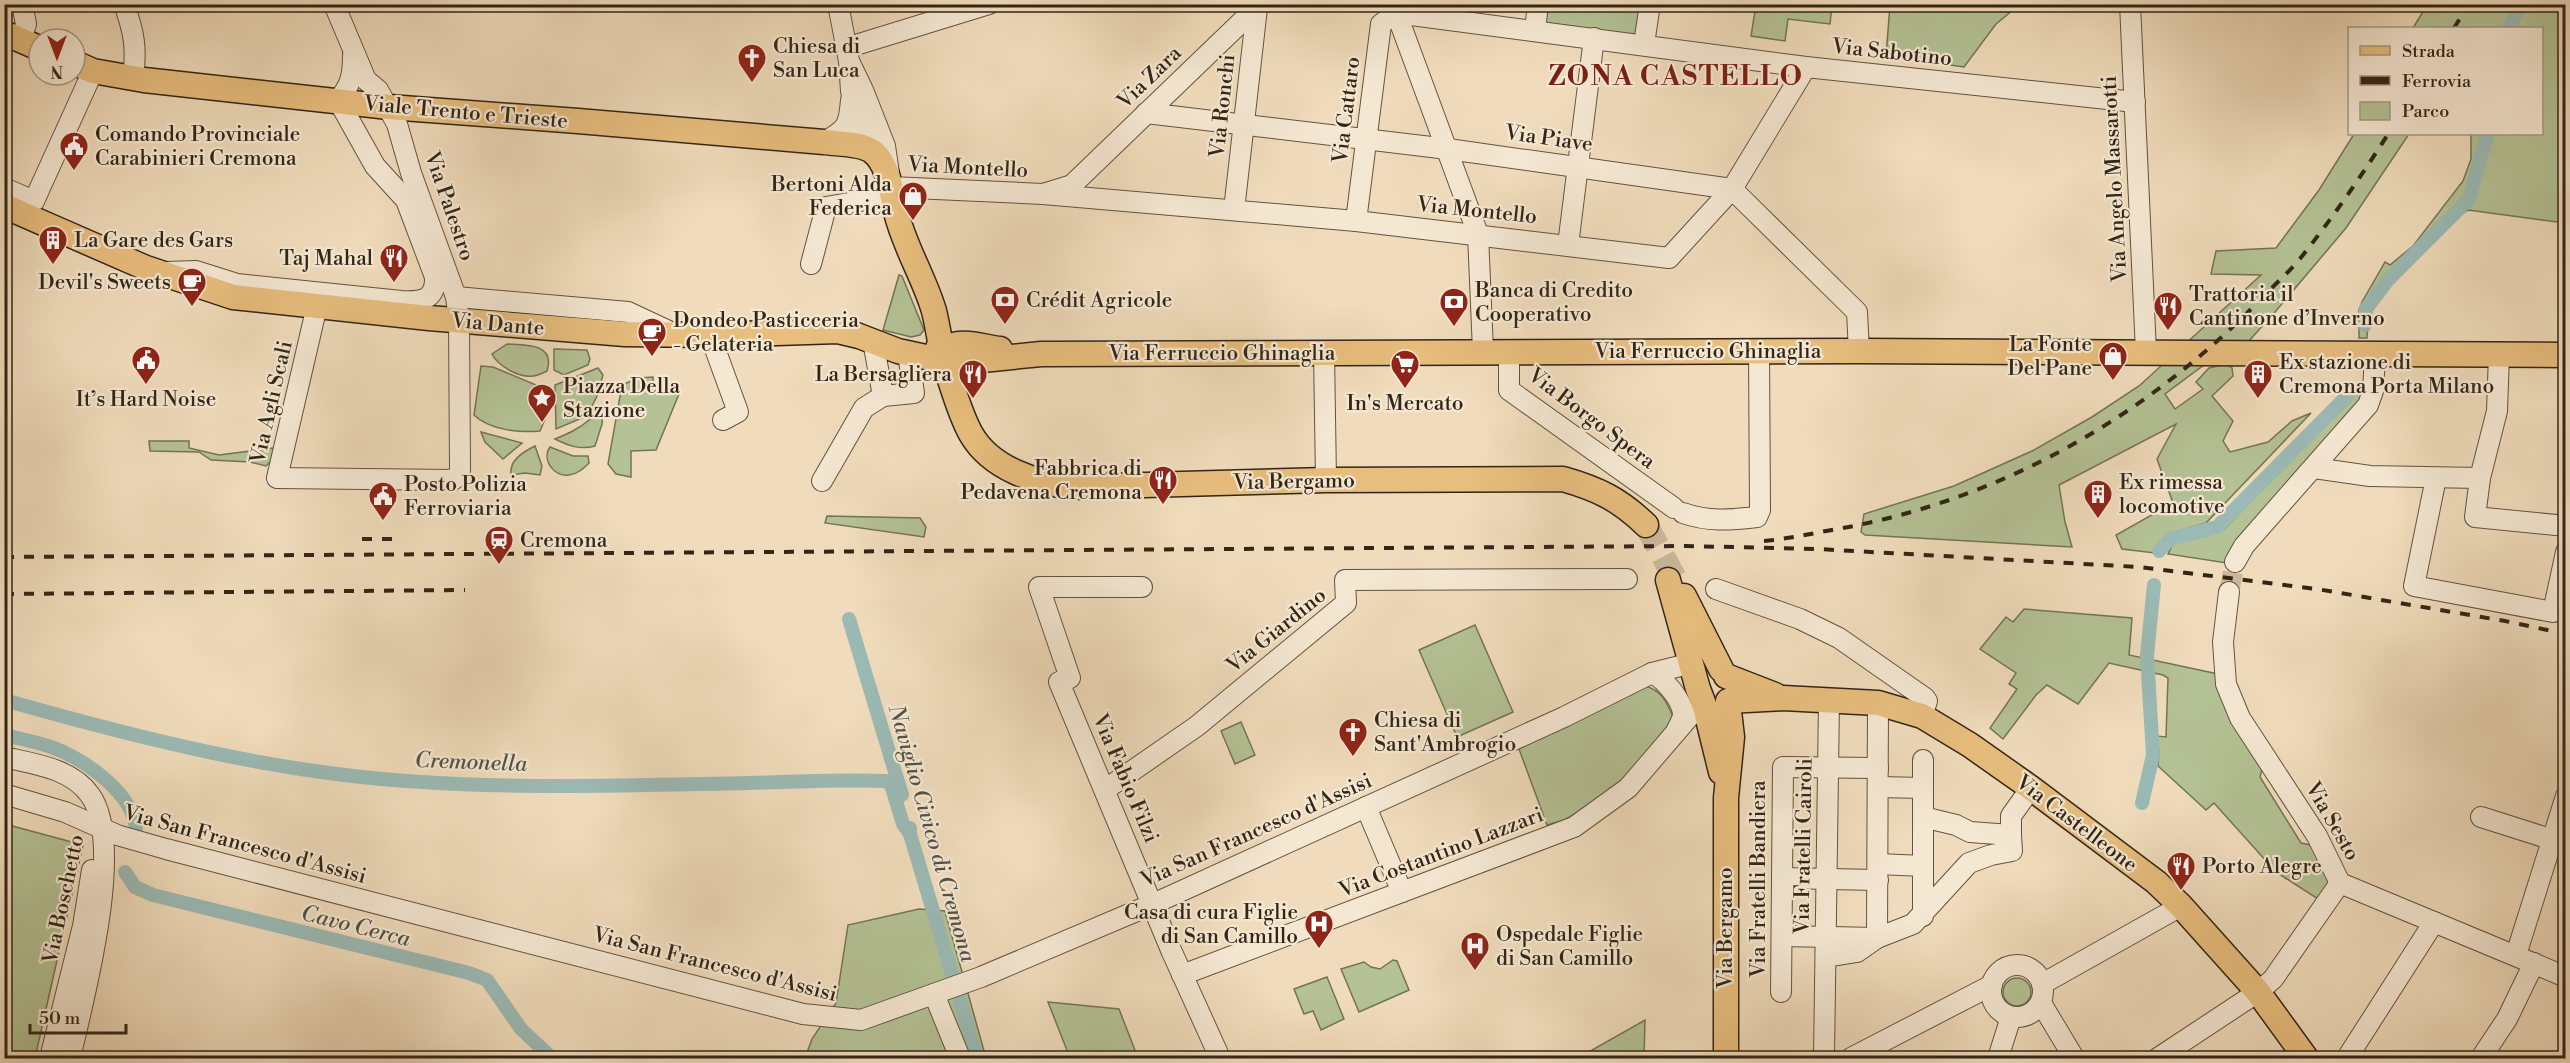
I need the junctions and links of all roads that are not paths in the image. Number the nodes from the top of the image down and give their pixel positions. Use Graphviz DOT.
graph roads {
  1 [pos="22,4"];
  2 [pos="124,4"];
  3 [pos="334,4"];
  4 [pos="837,4"];
  5 [pos="989,4"];
  6 [pos="1538,4"];
  7 [pos="1650,4"];
  8 [pos="2130,4"];
  9 [pos="1258,6"];
  10 [pos="1395,9"];
  11 [pos="1535,30"];
  12 [pos="1594,38"];
  13 [pos="21,40"];
  14 [pos="1644,44"];
  15 [pos="353,50"];
  16 [pos="848,55"];
  17 [pos="1806,67"];
  18 [pos="87,68"];
  19 [pos="133,78"];
  20 [pos="75,87"];
  21 [pos="851,91"];
  22 [pos="338,100"];
  23 [pos="2135,102"];
  24 [pos="389,107"];
  25 [pos="1146,112"];
  26 [pos="1244,124"];
  27 [pos="1367,138"];
  28 [pos="824,142"];
  29 [pos="863,148"];
  30 [pos="1448,148"];
  31 [pos="1577,166"];
  32 [pos="1072,185"];
  33 [pos="4,188"];
  34 [pos="1732,189"];
  35 [pos="884,193"];
  36 [pos="1043,194"];
  37 [pos="18,206"];
  38 [pos="1234,210"];
  39 [pos="1356,221"];
  40 [pos="1478,234"];
  41 [pos="1568,245"];
  42 [pos="811,264"];
  43 [pos="431,295"];
  44 [pos="319,300"];
  45 [pos="457,309"];
  46 [pos="932,320"];
  47 [pos="678,335"];
  48 [pos="710,335"];
  49 [pos="857,336"];
  50 [pos="964,342"];
  51 [pos="1482,351"];
  52 [pos="1509,351"];
  53 [pos="1759,351"];
  54 [pos="1859,351"];
  55 [pos="1324,352"];
  56 [pos="2146,352"];
  57 [pos="908,354"];
  58 [pos="1041,354"];
  59 [pos="2375,355"];
  60 [pos="2565,355"];
  61 [pos="2499,356"];
  62 [pos="944,361"];
  63 [pos="883,396"];
  64 [pos="723,420"];
  65 [pos="2314,468"];
  66 [pos="2436,478"];
  67 [pos="2480,478"];
  68 [pos="1326,480"];
  69 [pos="822,481"];
  70 [pos="1646,525"];
  71 [pos="2565,526"];
  72 [pos="2565,552"];
  73 [pos="2235,562"];
  74 [pos="1627,579"];
  75 [pos="1142,587"];
  76 [pos="1716,589"];
  77 [pos="2229,592"];
  78 [pos="1722,671"];
  79 [pos="1694,672"];
  80 [pos="1652,674"];
  81 [pos="1783,698"];
  82 [pos="1829,700"];
  83 [pos="1758,701"];
  84 [pos="1878,703"];
  85 [pos="1717,704"];
  86 [pos="1922,716"];
  87 [pos="1681,728"];
  88 [pos="1712,732"];
  89 [pos="1731,748"];
  90 [pos="4,757"];
  91 [pos="1923,760"];
  92 [pos="1828,768"];
  93 [pos="1878,778"];
  94 [pos="1923,788"];
  95 [pos="2031,788"];
  96 [pos="1106,789"];
  97 [pos="4,794"];
  98 [pos="2565,796"];
  99 [pos="1726,798"];
  100 [pos="1366,807"];
  101 [pos="1923,817"];
  102 [pos="2481,817"];
  103 [pos="102,829"];
  104 [pos="1970,832"];
  105 [pos="2012,836"];
  106 [pos="2559,842"];
  107 [pos="1969,863"];
  108 [pos="1923,866"];
  109 [pos="1878,872"];
  110 [pos="1782,878"];
  111 [pos="1827,879"];
  112 [pos="2340,883"];
  113 [pos="1402,892"];
  114 [pos="1153,904"];
  115 [pos="2181,906"];
  116 [pos="1923,916"];
  117 [pos="2434,922"];
  118 [pos="1782,936"];
  119 [pos="1826,937"];
  120 [pos="1877,938"];
  121 [pos="1826,957"];
  122 [pos="2525,959"];
  123 [pos="1182,975"];
  124 [pos="2565,977"];
  125 [pos="1992,985"];
  126 [pos="1781,992"];
  127 [pos="2258,992"];
  128 [pos="934,994"];
  129 [pos="2042,994"];
  130 [pos="2011,1017"];
  131 [pos="50,1059"];
  132 [pos="70,1059"];
  133 [pos="960,1059"];
  134 [pos="1220,1059"];
  135 [pos="1726,1059"];
  136 [pos="1824,1059"];
  137 [pos="1851,1059"];
  138 [pos="1998,1059"];
  139 [pos="2074,1059"];
  140 [pos="2158,1059"];
  141 [pos="2306,1059"];
  142 [pos="2347,1059"];
  143 [pos="2481,1059"];
  1 -- 13 [label="street"];
  2 -- 19 [label="street"];
  3 -- 15 [label="street, Via Palestro"];
  4 -- 16 [label="street"];
  5 -- 16 [label="street"];
  6 -- 11 [label="street"];
  7 -- 14 [label="street"];
  8 -- 23 [label="street, Via Angelo Massarotti"];
  9 -- 25 [label="street, Via Zara"];
  9 -- 26 [label="street, Via Ronchi"];
  10 -- 11 [label="street, Via Sabotino"];
  10 -- 27 [label="street, Via Cattaro"];
  10 -- 30 [label="street"];
  11 -- 12 [label="street, Via Sabotino"];
  12 -- 14 [label="street, Via Sabotino"];
  12 -- 31 [label="street"];
  14 -- 17 [label="street, Via Sabotino"];
  15 -- 22 [label="street, Via Palestro"];
  15 -- 24 [label="street, Via Palestro"];
  16 -- 21 [label="street"];
  16 -- 35 [label="street"];
  17 -- 23 [label="street, Via Sabotino"];
  17 -- 34 [label="street, Via Montello"];
  18 -- 19 [label="main road, Viale Trento e Trieste"];
  19 -- 22 [label="main road, Viale Trento e Trieste"];
  20 -- 37 [label="street"];
  21 -- 28 [label="street"];
  21 -- 29 [label="street"];
  22 -- 24 [label="main road, Viale Trento e Trieste"];
  22 -- 43 [label="street, Via Palestro"];
  23 -- 56 [label="street, Via Angelo Massarotti"];
  24 -- 28 [label="main road, Viale Trento e Trieste"];
  24 -- 45 [label="street, Via Palestro"];
  25 -- 26 [label="street, Via Piave"];
  25 -- 32 [label="street, Via Zara"];
  26 -- 27 [label="street, Via Piave"];
  26 -- 38 [label="street, Via Ronchi"];
  27 -- 30 [label="street, Via Piave"];
  27 -- 39 [label="street, Via Cattaro"];
  28 -- 29 [label="main road, Viale Trento e Trieste"];
  29 -- 35 [label="main road"];
  30 -- 31 [label="street, Via Piave"];
  30 -- 40 [label="street"];
  31 -- 34 [label="street, Via Piave"];
  31 -- 41 [label="street"];
  32 -- 36 [label="street, Via Montello"];
  33 -- 37 [label="street, Via Dante"];
  34 -- 41 [label="street, Via Montello"];
  34 -- 54 [label="street"];
  35 -- 36 [label="street, Via Montello"];
  35 -- 42 [label="street, Via Montello"];
  35 -- 46 [label="main road"];
  36 -- 38 [label="street, Via Montello"];
  37 -- 44 [label="main road, Via Dante"];
  38 -- 39 [label="street, Via Montello"];
  39 -- 40 [label="street, Via Montello"];
  40 -- 41 [label="street, Via Montello"];
  40 -- 51 [label="street"];
  43 -- 44 [label="street, Via Dante"];
  44 -- 45 [label="main road, Via Dante"];
  44 -- 45 [label="street, Via Agli Scali"];
  45 -- 47 [label="main road, Via Dante"];
  45 -- 47 [label="street, Via Dante"];
  46 -- 49 [label="main road, Via Dante"];
  46 -- 50 [label="main road"];
  46 -- 62 [label="main road, Via Bergamo"];
  47 -- 48 [label="main road, Via Dante"];
  48 -- 49 [label="main road, Via Dante"];
  48 -- 64 [label="street"];
  49 -- 57 [label="main road, Via Ferruccio Ghinaglia"];
  49 -- 63 [label="street"];
  50 -- 58 [label="main road, Via Ferruccio Ghinaglia"];
  50 -- 62 [label="main road"];
  51 -- 52 [label="main road, Via Ferruccio Ghinaglia"];
  51 -- 55 [label="main road, Via Ferruccio Ghinaglia"];
  52 -- 53 [label="main road, Via Ferruccio Ghinaglia"];
  52 -- 53 [label="street, Via Borgo Spera"];
  53 -- 54 [label="main road, Via Ferruccio Ghinaglia"];
  54 -- 56 [label="main road, Via Ferruccio Ghinaglia"];
  55 -- 58 [label="main road, Via Ferruccio Ghinaglia"];
  55 -- 68 [label="street"];
  56 -- 59 [label="main road, Via Ferruccio Ghinaglia"];
  57 -- 62 [label="main road, Via Ferruccio Ghinaglia"];
  57 -- 63 [label="street"];
  58 -- 62 [label="main road, Via Ferruccio Ghinaglia"];
  59 -- 61 [label="main road, Via Ferruccio Ghinaglia"];
  59 -- 65 [label="street"];
  60 -- 61 [label="main road, Via Ferruccio Ghinaglia"];
  61 -- 67 [label="street"];
  62 -- 68 [label="main road, Via Bergamo"];
  63 -- 69 [label="street"];
  65 -- 66 [label="street"];
  65 -- 73 [label="street"];
  66 -- 67 [label="street"];
  66 -- 72 [label="street"];
  67 -- 71 [label="street"];
  68 -- 70 [label="main road, Via Bergamo"];
  74 -- 96 [label="street, Via Giardino"];
  75 -- 96 [label="street, Via Fabio Filzi"];
  76 -- 86 [label="street"];
  77 -- 112 [label="street, Via Sesto"];
  78 -- 79 [label="main road, Via Castelleone"];
  78 -- 79 [label="main road"];
  78 -- 81 [label="main road, Via Castelleone"];
  78 -- 85 [label="main road"];
  79 -- 80 [label="street, Via San Francesco d'Assisi"];
  79 -- 85 [label="main road"];
  80 -- 87 [label="street"];
  80 -- 100 [label="street, Via San Francesco d'Assisi"];
  81 -- 82 [label="main road, Via Castelleone"];
  81 -- 83 [label="main road, Via Castelleone"];
  82 -- 84 [label="main road, Via Castelleone"];
  82 -- 92 [label="street, Via Fratelli Cairoli"];
  83 -- 85 [label="main road, Via Castelleone"];
  83 -- 89 [label="main road, Via Bergamo"];
  84 -- 86 [label="main road, Via Castelleone"];
  84 -- 93 [label="street"];
  85 -- 87 [label="street, Via Costantino Lazzari"];
  85 -- 88 [label="main road, Via Bergamo"];
  85 -- 89 [label="main road, Via Bergamo"];
  86 -- 95 [label="main road, Via Castelleone"];
  87 -- 88 [label="street"];
  87 -- 113 [label="street, Via Costantino Lazzari"];
  88 -- 99 [label="main road, Via Bergamo"];
  89 -- 99 [label="main road, Via Bergamo"];
  90 -- 103 [label="street"];
  91 -- 94 [label="street"];
  92 -- 93 [label="street"];
  92 -- 110 [label="street, Via Fratelli Bandiera"];
  92 -- 111 [label="street, Via Fratelli Cairoli"];
  93 -- 94 [label="street"];
  93 -- 109 [label="street"];
  94 -- 101 [label="street"];
  95 -- 105 [label="street"];
  95 -- 115 [label="main road, Via Castelleone"];
  96 -- 114 [label="street, Via Fabio Filzi"];
  97 -- 103 [label="street, Via San Francesco d'Assisi"];
  98 -- 106 [label="street"];
  99 -- 135 [label="main road, Via Bergamo"];
  100 -- 113 [label="street"];
  100 -- 114 [label="street, Via San Francesco d'Assisi"];
  101 -- 104 [label="street"];
  101 -- 108 [label="street"];
  102 -- 106 [label="street"];
  103 -- 128 [label="street, Via San Francesco d'Assisi"];
  103 -- 131 [label="street, Via Boschetto"];
  103 -- 132 [label="street, Via Boschetto"];
  104 -- 105 [label="street"];
  104 -- 107 [label="street"];
  105 -- 107 [label="street"];
  106 -- 122 [label="street"];
  107 -- 116 [label="street"];
  108 -- 109 [label="street"];
  108 -- 116 [label="street"];
  109 -- 111 [label="street"];
  109 -- 120 [label="street"];
  110 -- 111 [label="street"];
  110 -- 118 [label="street, Via Fratelli Bandiera"];
  111 -- 119 [label="street, Via Fratelli Cairoli"];
  112 -- 117 [label="street, Via Sesto"];
  112 -- 127 [label="street"];
  113 -- 123 [label="street, Via Costantino Lazzari"];
  114 -- 123 [label="street, Via Fabio Filzi"];
  114 -- 128 [label="street, Via San Francesco d'Assisi"];
  115 -- 127 [label="main road, Via Castelleone"];
  115 -- 129 [label="street"];
  116 -- 120 [label="street"];
  117 -- 122 [label="street, Via Sesto"];
  117 -- 142 [label="street"];
  118 -- 119 [label="street"];
  118 -- 126 [label="street, Via Fratelli Bandiera"];
  119 -- 120 [label="street"];
  119 -- 121 [label="street, Via Fratelli Cairoli"];
  120 -- 121 [label="street"];
  121 -- 136 [label="street, Via Fratelli Cairoli"];
  122 -- 124 [label="street, Via Sesto"];
  122 -- 143 [label="street"];
  123 -- 134 [label="street, Via Fabio Filzi"];
  125 -- 129 [label="street"];
  125 -- 130 [label="street"];
  125 -- 137 [label="street"];
  127 -- 140 [label="street"];
  127 -- 141 [label="main road, Via Castelleone"];
  128 -- 133 [label="street"];
  129 -- 130 [label="street"];
  129 -- 139 [label="street"];
  130 -- 138 [label="street"];
}
